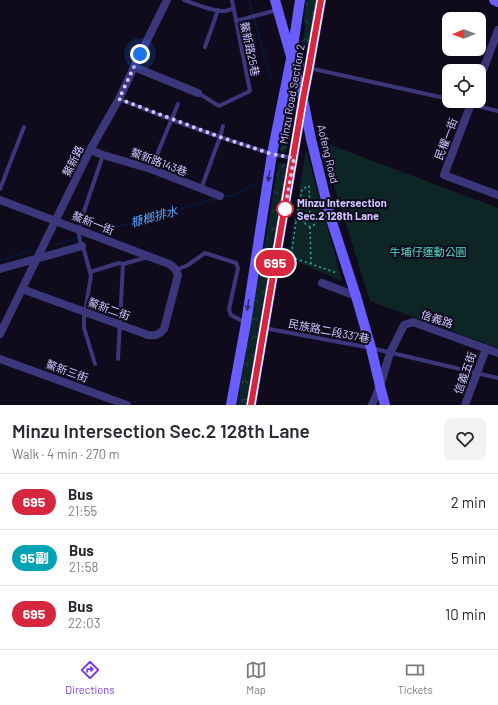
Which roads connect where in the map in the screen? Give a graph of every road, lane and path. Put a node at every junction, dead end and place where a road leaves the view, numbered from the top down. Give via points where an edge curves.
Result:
1 (167, 0) edge
2 (184, 0) edge
3 (232, 0) edge
4 (275, 0) edge
5 (300, 0) edge
6 (321, 0) edge
7 (494, 0) edge
8 (498, 2) edge
9 (233, 9) junction
10 (218, 10) junction
11 (278, 10) junction
12 (236, 21) junction
13 (498, 30) edge
14 (205, 47) dead end
15 (291, 59) junction
16 (485, 64) edge
17 (134, 67) junction
18 (309, 68) junction
19 (198, 93) joint
20 (442, 98) edge
21 (119, 99) junction
22 (303, 99) junction
23 (178, 104) dead end
24 (486, 107) edge
25 (469, 108) edge
26 (498, 111) edge
27 (172, 120) junction
28 (222, 126) dead end
29 (24, 127) dead end
30 (220, 137) junction
31 (90, 150) junction
32 (272, 154) junction
33 (103, 155) junction
34 (294, 158) junction
35 (151, 170) junction
36 (0, 189) edge
37 (201, 189) junction
38 (498, 195) edge
39 (220, 196) dead end
40 (0, 200) edge
41 (310, 216) junction
42 (56, 221) junction
43 (296, 221) junction
44 (305, 221) junction
45 (310, 227) junction
46 (80, 231) junction
47 (81, 243) junction
48 (150, 257) junction
49 (37, 259) junction
50 (123, 264) junction
51 (311, 264) junction
52 (0, 269) edge
53 (176, 270) junction
54 (90, 272) junction
55 (337, 273) dead end
56 (322, 283) dead end
57 (22, 289) junction
58 (356, 296) junction
59 (85, 312) junction
60 (246, 323) junction
61 (120, 325) junction
62 (264, 328) junction
63 (0, 334) edge
64 (371, 348) junction
65 (486, 349) junction
66 (390, 353) junction
67 (498, 353) edge
68 (0, 359) edge
69 (118, 359) dead end
70 (95, 364) dead end
71 (476, 373) junction
72 (498, 378) edge
73 (380, 386) junction
74 (127, 405) edge
75 (231, 405) edge
76 (251, 405) edge
77 (372, 405) edge
78 (385, 405) edge
79 (465, 405) edge

1 - 17 street, 鰲新路
2 - 10 lane
3 - 9 lane, 鰲新路25巷
4 - 11 street, Aofeng Road
5 - 15 street, Minzu Road Section 2
6 - 18 street, Minzu Road Section 2
7 - 8 street
9 - 10 lane
9 - 12 lane, 鰲新路25巷
10 - 14 lane
11 - 12 lane
11 - 15 street, Aofeng Road
12 - 19 lane, 鰲新路25巷 via 250,91 219,106
13 - 16 street
15 - 18 lane
15 - 22 street, Aofeng Road
15 - 32 street, Minzu Road Section 2
17 - 19 street
17 - 21 street, 鰲新路
18 - 20 lane
18 - 22 street, Minzu Road Section 2
21 - 27 lane
21 - 31 street, 鰲新路
22 - 34 street, Minzu Road Section 2
22 - 58 street, Aofeng Road via 330,216
23 - 27 lane
24 - 26 lane
25 - 38 street, 民權一街 via 444,175
27 - 30 lane
27 - 35 lane
28 - 30 lane
29 - 36 lane
30 - 32 lane
30 - 37 lane
31 - 33 street, 鰲新路143巷
31 - 42 street, 鰲新路
32 - 34 lane
32 -> 60 street, Minzu Road Section 2
33 - 35 street, 鰲新路143巷
33 - 46 lane
34 - 62 street, Minzu Road Section 2
35 - 37 street, 鰲新路143巷
37 - 39 street, 鰲新路143巷
40 - 42 street, 鰲新一街
41 - 43 path via 309,186 302,189
41 - 44 path via 306,217
41 - 45 path via 314,216 316,220 315,225
42 - 46 street, 鰲新一街
42 - 49 street, 鰲新路
43 - 44 path
43 - 51 path via 291,256
44 - 45 path
45 - 51 path
46 - 47 lane
46 - 48 street, 鰲新一街
47 - 49 street
47 - 54 lane
48 - 50 lane
48 - 53 street, 鰲新一街 via 174,266
49 - 52 street
49 - 57 street, 鰲新路
50 - 54 lane
50 - 61 lane
51 - 55 path
53 - 60 lane via 205,253 236,263 238,268 228,309 231,315
53 - 61 street, 鰲新二街 via 178,275 161,333 148,335
54 - 59 lane
56 - 58 street
57 - 59 street, 鰲新二街
57 - 63 street, 鰲新路
58 - 64 street, Aofeng Road
59 - 61 street, 鰲新二街
59 - 70 lane via 84,328
60 - 75 street, Minzu Road Section 2
61 - 69 lane
62 - 64 lane, 民族路二段337巷
62 - 76 street, Minzu Road Section 2
64 - 66 lane, 民族路二段337巷
64 - 73 street, Aofeng Road
65 - 66 street, 信義路 via 413,322 404,325
65 - 67 street, 信義路
65 - 71 street, 信義五街
66 - 71 lane, 民族路二段337巷
66 - 73 street, 信義路
68 - 74 street, 鰲新三街
71 - 72 lane, 民族路二段337巷
71 - 79 street, 信義五街
73 - 77 street, 信義路
73 - 78 street, Aofeng Road

